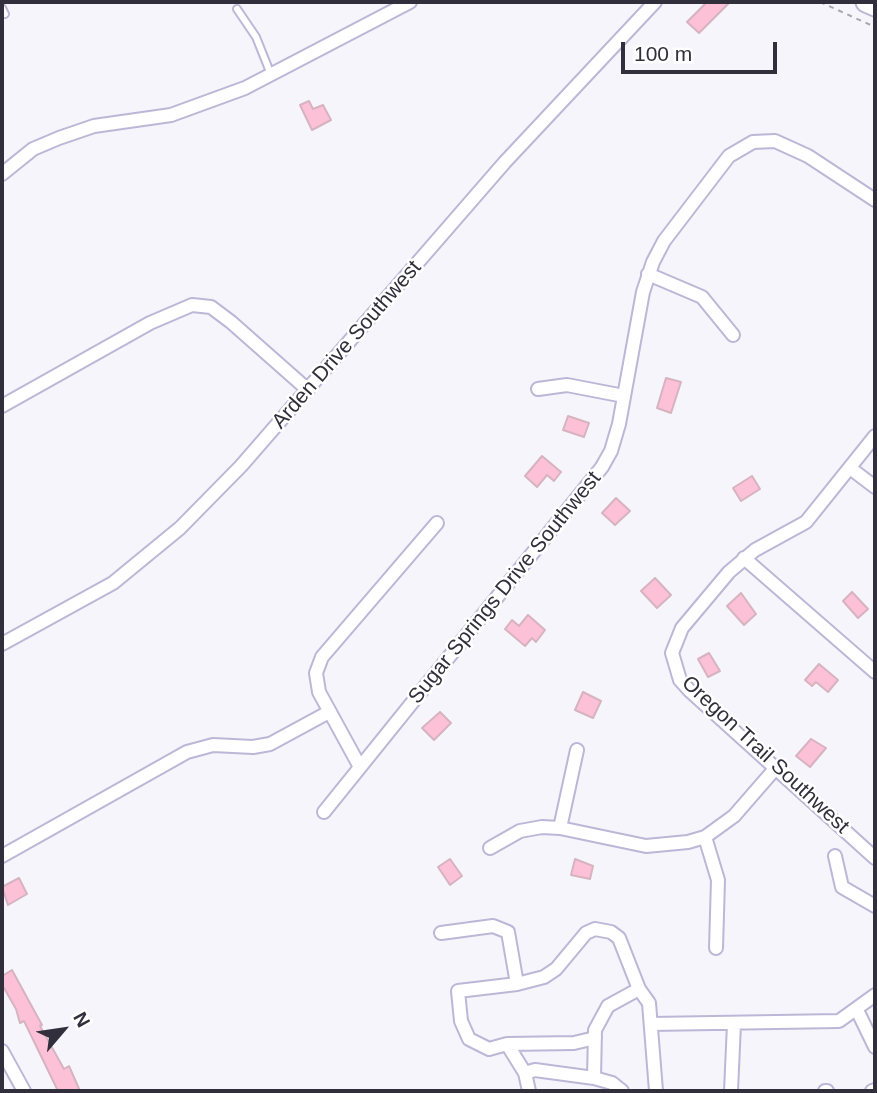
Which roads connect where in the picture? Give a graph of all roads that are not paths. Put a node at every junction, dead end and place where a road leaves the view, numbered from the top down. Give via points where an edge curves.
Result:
1 (410, 2) edge
2 (655, 2) edge
3 (866, 2) edge
4 (875, 6) edge
5 (237, 9) dead end
6 (270, 72) junction
7 (2, 174) edge
8 (875, 200) edge
9 (648, 274) junction
10 (733, 335) dead end
11 (538, 389) dead end
12 (308, 390) junction
13 (624, 396) junction
14 (2, 406) edge
15 (875, 436) edge
16 (850, 468) junction
17 (875, 487) edge
18 (437, 523) dead end
19 (744, 558) junction
20 (2, 644) edge
21 (875, 672) edge
22 (329, 712) junction
23 (577, 750) dead end
24 (360, 767) junction
25 (774, 770) junction
26 (324, 812) dead end
27 (560, 828) junction
28 (705, 837) junction
29 (490, 848) dead end
30 (2, 856) edge
31 (835, 856) dead end
32 (875, 858) edge
33 (875, 906) edge
34 (442, 933) dead end
35 (716, 948) dead end
36 (516, 984) junction
37 (639, 989) junction
38 (875, 995) edge
39 (858, 1010) junction
40 (651, 1024) junction
41 (734, 1024) junction
42 (595, 1038) junction
43 (507, 1044) junction
44 (875, 1047) edge
45 (2, 1051) edge
46 (525, 1073) junction
47 (594, 1078) junction
48 (24, 1091) edge
49 (529, 1091) edge
50 (622, 1091) edge
51 (656, 1091) edge
52 (731, 1091) edge

1 - 6 street
2 - 12 street, Arden Drive Southwest via 505,162
3 - 4 main road
5 - 6 lane via 256,37
6 - 7 street via 204,105 94,126 60,138 33,149
8 - 9 street, Sugar Springs Drive Southwest via 791,147 775,141 753,142 729,156 664,241
9 - 10 street via 702,297
9 - 13 street, Sugar Springs Drive Southwest
11 - 13 street via 567,385
12 - 14 street via 211,307 192,305 150,323
12 - 20 street, Arden Drive Southwest via 242,466 135,567
13 - 24 street, Sugar Springs Drive Southwest via 611,452 590,484
15 - 16 street, Oregon Trail Southwest
16 - 17 street
16 - 19 street, Oregon Trail Southwest via 800,527
18 - 22 street via 322,657 316,673
19 - 21 street
19 - 25 street, Oregon Trail Southwest via 675,638 674,664 689,690
22 - 24 street
22 - 30 street via 270,744 213,745 187,752
23 - 27 street
24 - 26 street, Sugar Springs Drive Southwest
25 - 28 street via 734,816
25 - 32 street, Oregon Trail Southwest
27 - 28 street via 646,846 676,845
27 - 29 street via 520,831
28 - 35 street via 718,880
31 - 33 street via 842,887
34 - 36 street via 501,928 511,939
36 - 37 street via 556,969 586,933 595,929 619,938
36 - 43 street via 458,991 461,1021 469,1039 489,1049
37 - 40 street via 649,1003
37 - 42 street via 608,1006
38 - 39 street
39 - 41 street via 839,1021
39 - 44 street
40 - 41 street
40 - 51 street
41 - 52 street
42 - 43 street via 574,1043
42 - 47 street
43 - 46 street
45 - 48 street
46 - 47 street via 535,1070
46 - 49 street
47 - 50 street

